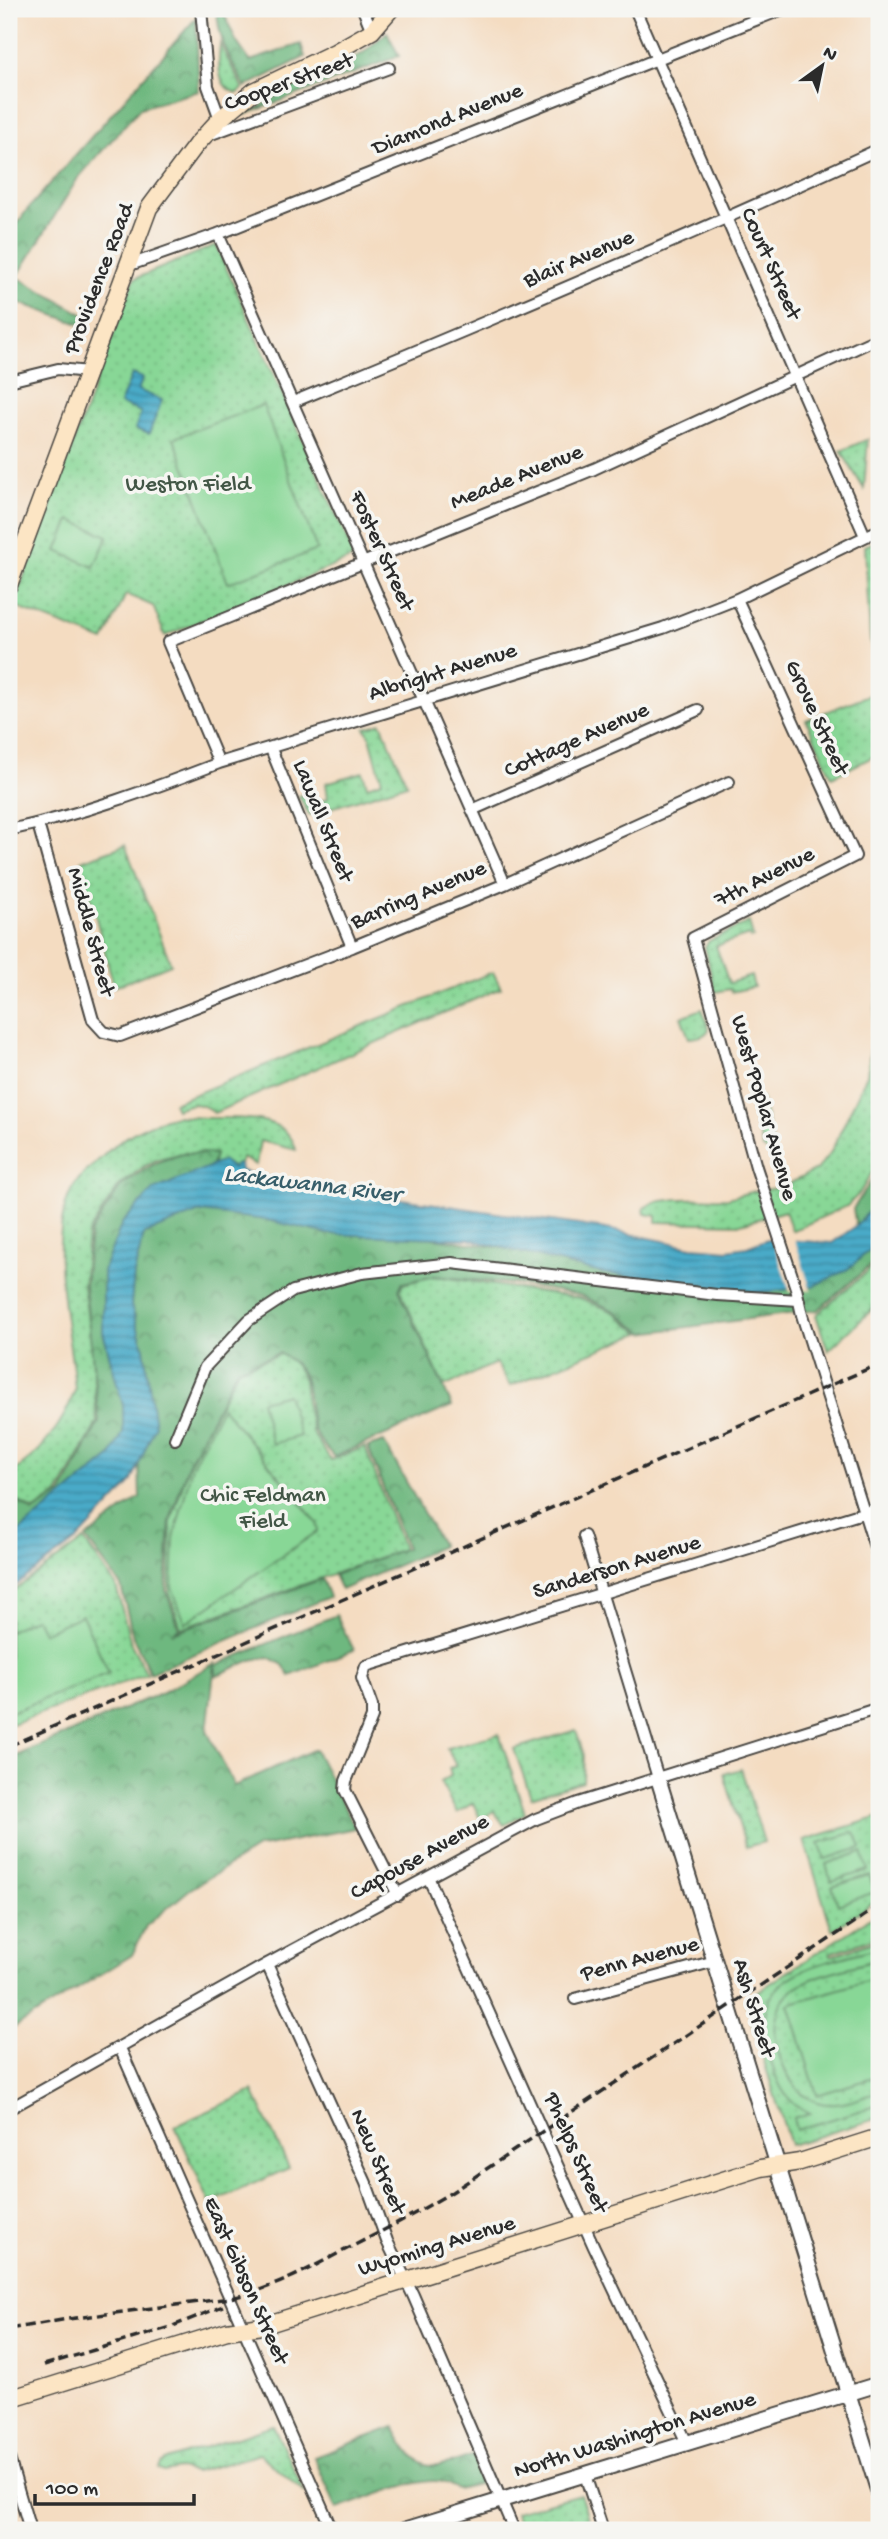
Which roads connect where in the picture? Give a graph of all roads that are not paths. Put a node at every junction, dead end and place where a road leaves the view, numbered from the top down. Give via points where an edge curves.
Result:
1 (201, 9) edge
2 (363, 9) edge
3 (391, 9) edge
4 (635, 9) edge
5 (783, 9) edge
6 (372, 31) junction
7 (656, 58) junction
8 (389, 68) dead end
9 (220, 119) junction
10 (203, 137) junction
11 (879, 149) edge
12 (727, 219) junction
13 (218, 234) junction
14 (127, 266) junction
15 (876, 339) dead end
16 (89, 372) junction
17 (796, 375) junction
18 (9, 381) edge
19 (293, 402) junction
20 (879, 530) edge
21 (865, 536) junction
22 (364, 564) junction
23 (9, 585) edge
24 (737, 599) junction
25 (424, 700) junction
26 (698, 710) dead end
27 (271, 749) junction
28 (219, 763) junction
29 (729, 782) dead end
30 (472, 810) junction
31 (38, 824) junction
32 (9, 830) edge
33 (855, 856) joint
34 (505, 884) junction
35 (693, 938) joint
36 (352, 947) junction
37 (120, 1036) joint
38 (799, 1300) junction
39 (175, 1439) dead end
40 (879, 1508) edge
41 (864, 1513) junction
42 (584, 1536) dead end
43 (879, 1560) edge
44 (602, 1594) junction
45 (879, 1709) edge
46 (658, 1778) junction
47 (429, 1879) junction
48 (398, 1895) junction
49 (715, 1961) junction
50 (267, 1964) junction
51 (575, 1999) dead end
52 (120, 2048) junction
53 (9, 2109) edge
54 (879, 2137) edge
55 (777, 2165) junction
56 (584, 2225) junction
57 (405, 2280) junction
58 (243, 2329) junction
59 (879, 2384) edge
60 (848, 2394) junction
61 (9, 2399) edge
62 (687, 2443) junction
63 (9, 2458) edge
64 (585, 2474) junction
65 (879, 2493) edge
66 (501, 2500) junction
67 (30, 2530) edge
68 (332, 2530) edge
69 (404, 2530) edge
70 (514, 2530) edge
71 (603, 2530) edge

1 - 9 street via 208,86
2 - 6 street
3 - 6 main road, Providence Road
4 - 7 street, Court Street
5 - 7 street, Diamond Avenue
6 - 9 main road, Providence Road via 254,91
7 - 12 street, Court Street
7 - 13 street, Diamond Avenue
8 - 10 street, Cooper Street
9 - 10 main road, Providence Road
10 - 14 main road, Providence Road via 149,208
11 - 12 street, Blair Avenue
12 - 17 street, Court Street
12 - 19 street, Blair Avenue
13 - 14 street, Diamond Avenue
13 - 19 street, Foster Street
14 - 16 main road, Providence Road
15 - 17 street, Meade Avenue
16 - 18 street via 58,369
16 - 23 main road, Providence Road
17 - 21 street, Court Street
17 - 22 street, Meade Avenue via 594,469
19 - 22 street, Foster Street
20 - 21 street, Albright Avenue
21 - 24 street, Albright Avenue
22 - 25 street, Foster Street
22 - 28 street, Meade Avenue via 168,642
24 - 25 street, Albright Avenue via 663,628
24 - 33 street, Grove Street
25 - 27 street, Albright Avenue
25 - 30 street, Foster Street
26 - 30 street, Cottage Avenue
27 - 28 street, Albright Avenue
27 - 36 street, Lawall Street
28 - 31 street, Albright Avenue
29 - 34 street, Barring Avenue
30 - 34 street, Foster Street
31 - 32 street, Albright Avenue
31 - 37 street, Middle Street via 93,1020 104,1032
33 - 35 street, 7th Avenue
34 - 36 street, Barring Avenue
35 - 38 street, West Poplar Avenue via 756,1167
36 - 37 street, Barring Avenue
38 - 39 street via 717,1295 452,1263 362,1273 293,1291 249,1320 205,1367
38 - 41 street, West Poplar Avenue
40 - 41 street, Sanderson Avenue
41 - 43 street, West Poplar Avenue
41 - 44 street, Sanderson Avenue
42 - 44 street, Ash Street
44 - 46 street, Ash Street
44 - 48 street, Sanderson Avenue via 366,1666 361,1676 372,1717 345,1790
45 - 46 street, Capouse Avenue
46 - 47 street, Capouse Avenue via 536,1819
46 - 49 street, Ash Street
47 - 48 street, Capouse Avenue
47 - 56 street, Phelps Street
48 - 50 street, Capouse Avenue
49 - 51 street, Penn Avenue
49 - 55 street, Ash Street
50 - 52 street, Capouse Avenue
50 - 57 street, New Street
52 - 53 street, Capouse Avenue
52 - 58 street, East Gibson Street
54 - 55 main road, Wyoming Avenue
55 - 56 main road, Wyoming Avenue
55 - 60 street, Ash Street
56 - 57 main road, Wyoming Avenue
56 - 62 street, Phelps Street
57 - 58 main road, Wyoming Avenue
57 - 66 street, New Street
58 - 61 main road, Wyoming Avenue
58 - 68 street, East Gibson Street
59 - 60 street, North Washington Avenue
60 - 62 street, North Washington Avenue
60 - 65 street, Ash Street
62 - 64 street, North Washington Avenue
63 - 67 street
64 - 66 street, North Washington Avenue
64 - 71 street
66 - 69 street, North Washington Avenue
66 - 70 street, New Street

